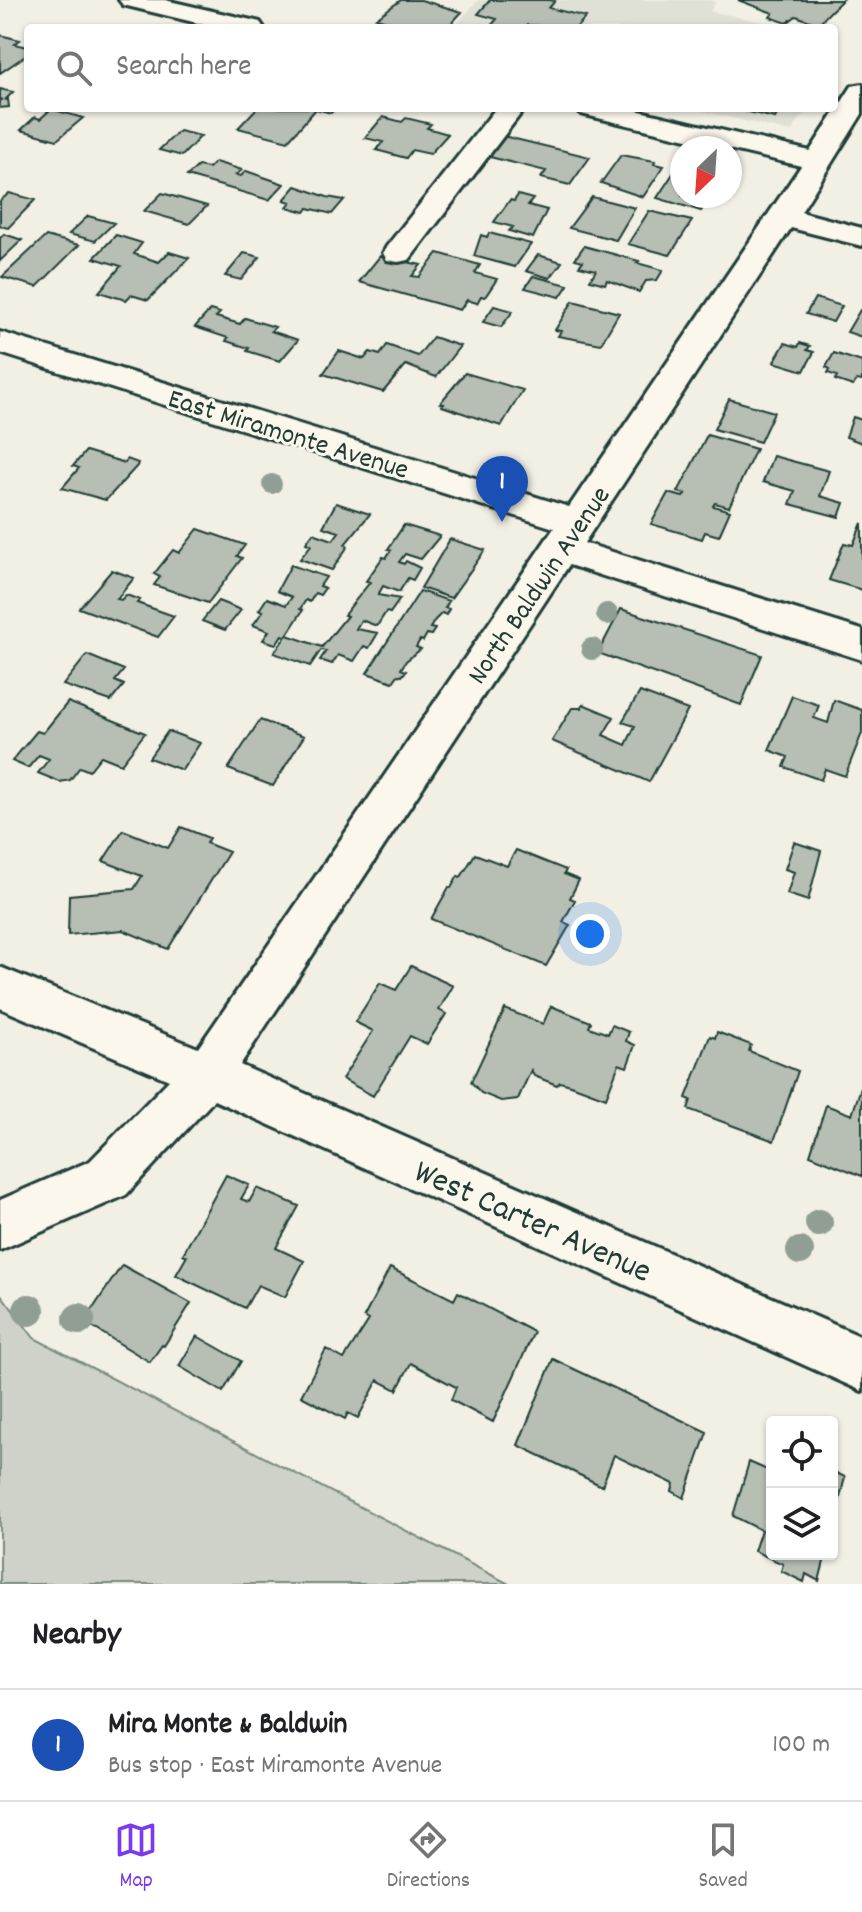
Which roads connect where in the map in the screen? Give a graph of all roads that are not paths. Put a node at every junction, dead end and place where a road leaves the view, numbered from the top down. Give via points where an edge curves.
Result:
1 (132, 0) edge
2 (234, 24) edge
3 (861, 95) edge
4 (508, 112) edge
5 (608, 112) edge
6 (816, 161) junction
7 (783, 217) junction
8 (862, 237) edge
9 (398, 253) dead end
10 (0, 342) edge
11 (570, 536) junction
12 (862, 645) edge
13 (0, 987) edge
14 (207, 1074) junction
15 (0, 1225) edge
16 (862, 1364) edge

1 - 2 street
3 - 6 street, North Baldwin Avenue
4 - 9 street
5 - 6 street
6 - 7 street, North Baldwin Avenue
7 - 8 street
7 - 11 street, North Baldwin Avenue
10 - 11 street, East Miramonte Avenue
11 - 12 street, East Miramonte Avenue
11 - 14 street, North Baldwin Avenue
13 - 14 street, West Carter Avenue
14 - 15 street, North Baldwin Avenue via 108,1178
14 - 16 street, West Carter Avenue

